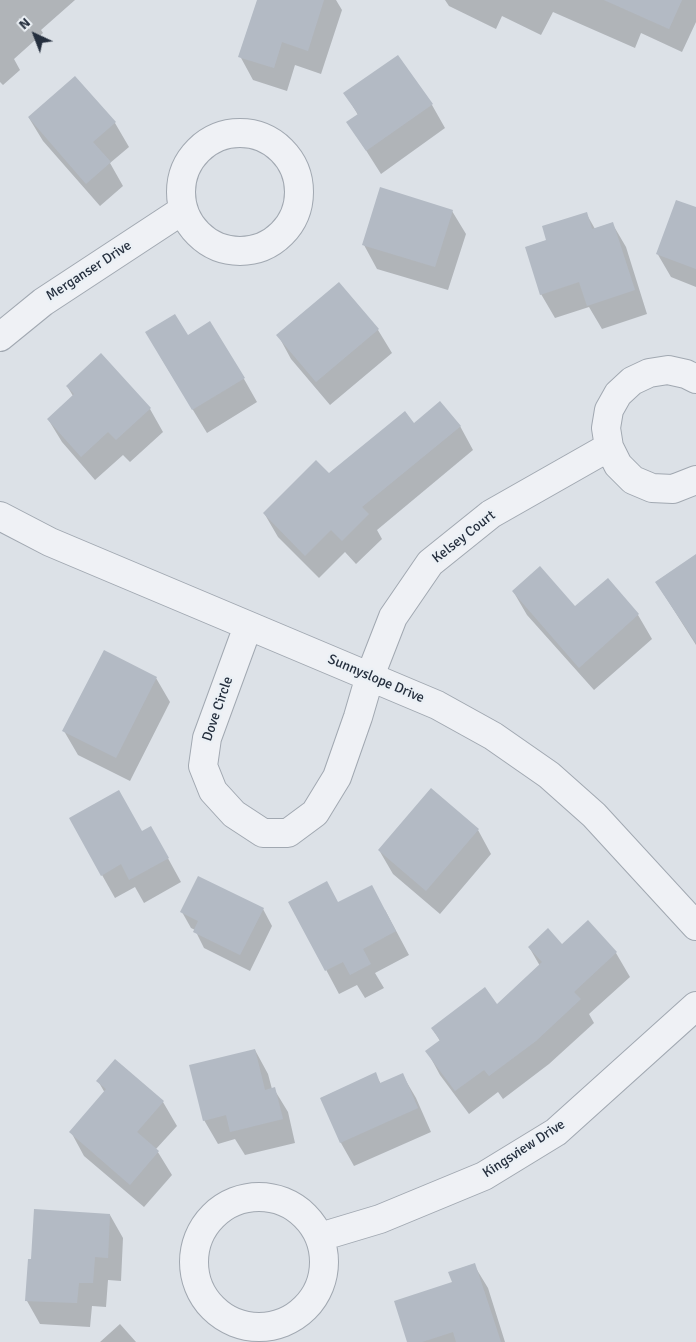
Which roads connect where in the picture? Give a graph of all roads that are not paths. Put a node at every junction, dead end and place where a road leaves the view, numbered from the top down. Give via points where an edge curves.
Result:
1 (183, 210) junction
2 (0, 337) edge
3 (696, 379) edge
4 (609, 447) junction
5 (696, 480) edge
6 (0, 516) edge
7 (248, 626) junction
8 (370, 676) junction
9 (696, 926) edge
10 (696, 1006) edge
11 (320, 1237) junction

1 - 1 street via 192,228 207,242 226,250 247,252 267,246 283,234 295,216 300,196 297,176 290,159 276,145 260,136 242,133 223,135 192,156 180,191
1 - 2 street, Merganser Drive via 43,302
3 - 4 street via 668,370 649,373 632,381 618,394 609,410 606,428
4 - 5 street via 618,465 633,480 652,488 673,489
4 - 8 street, Kelsey Court via 491,514 430,563 393,617
6 - 7 street, Sunnyslope Drive via 50,542
7 - 8 street, Sunnyslope Drive
7 - 8 street, Dove Circle via 207,738 203,766 213,791 234,814 262,834 288,833 315,813 337,778
8 - 9 street, Sunnyslope Drive via 485,731 549,775 594,815
10 - 11 street, Kingsview Drive via 556,1132 484,1176 380,1219
11 - 11 street via 310,1219 294,1206 275,1198 254,1196 234,1201 216,1212 203,1228 195,1248 194,1268 199,1288 211,1307 229,1321 251,1327 274,1326 294,1317 312,1302 322,1282 325,1259

